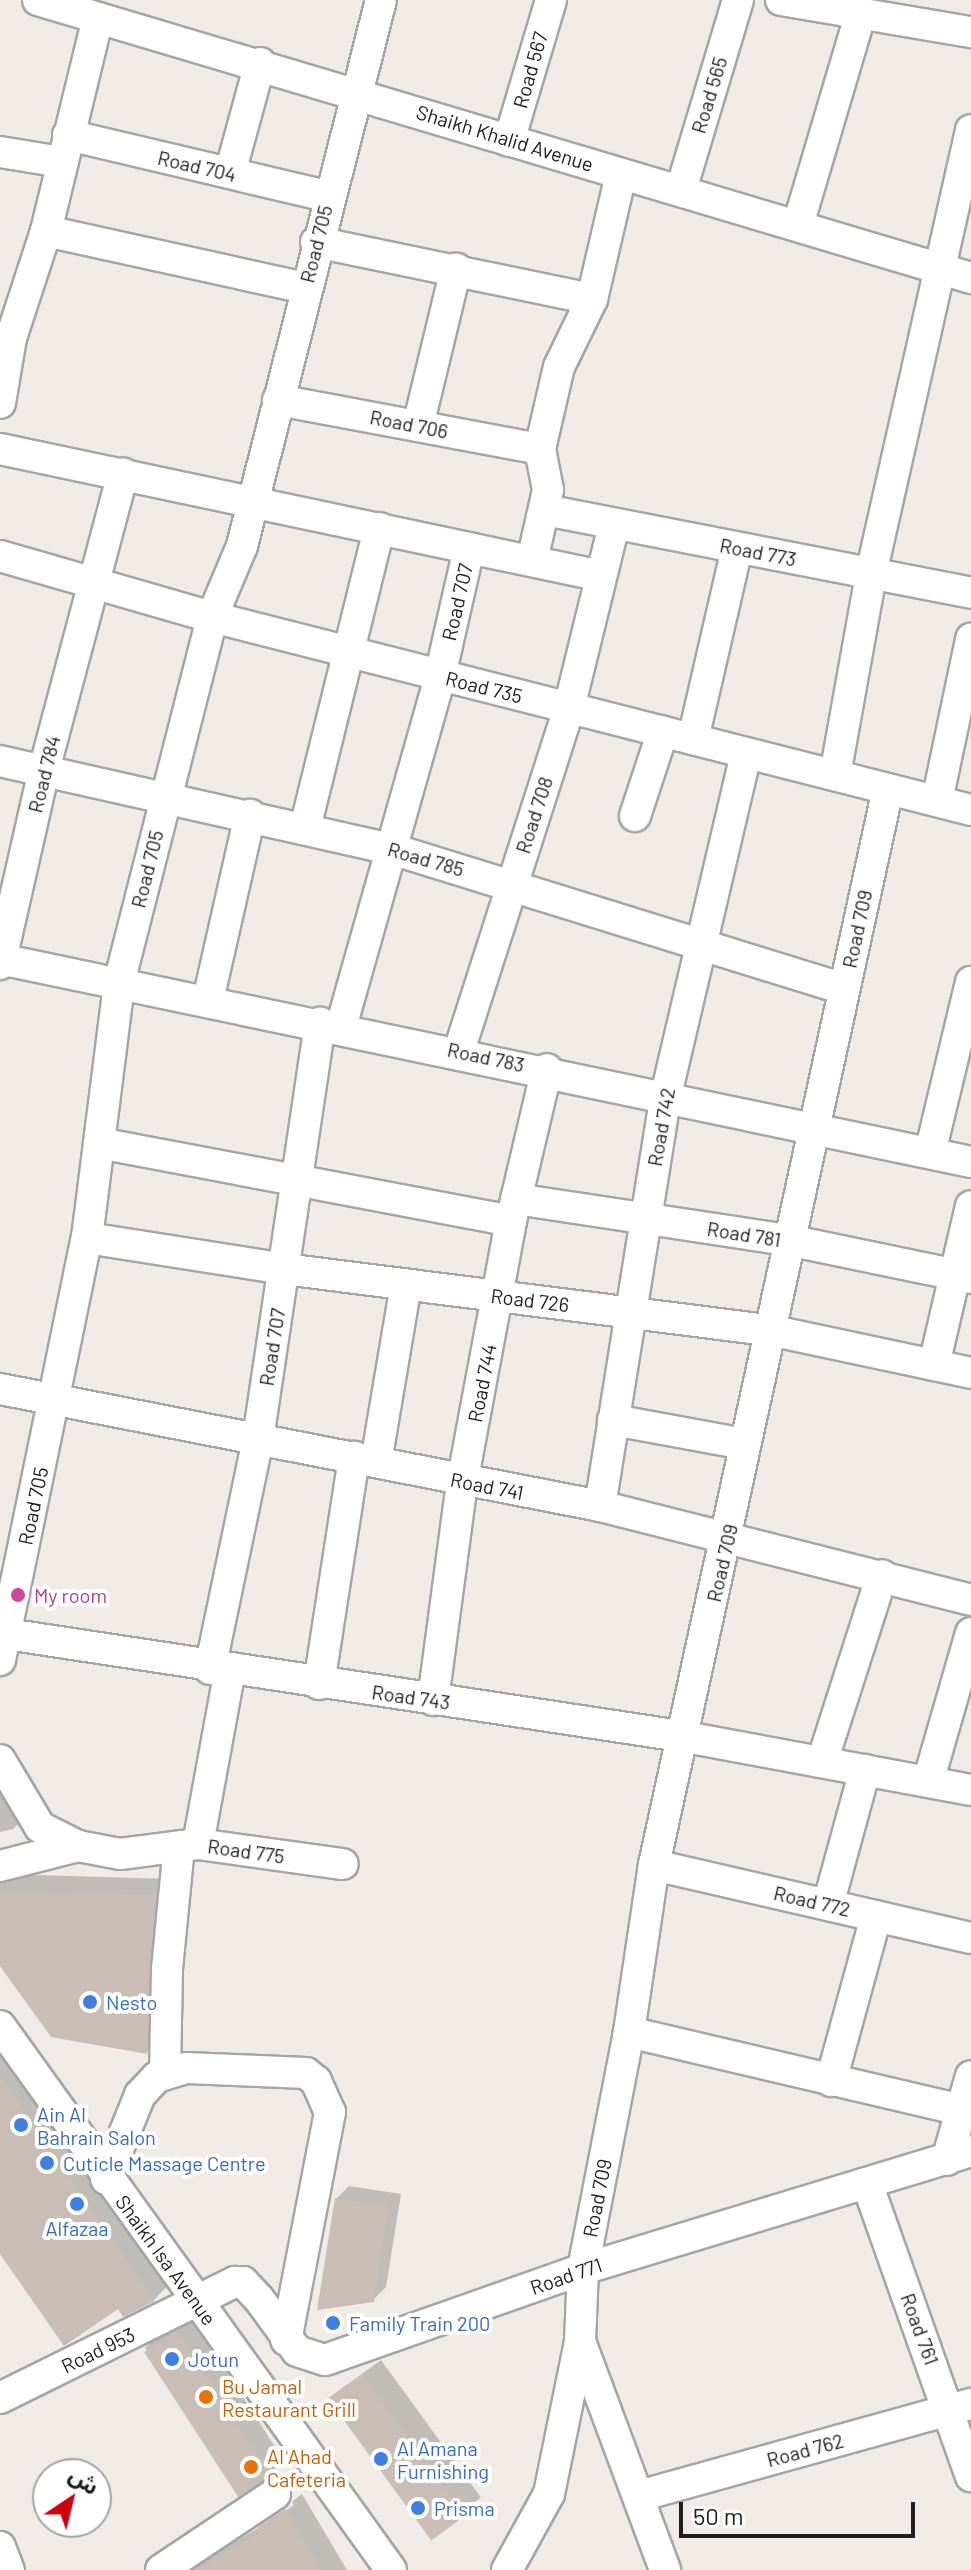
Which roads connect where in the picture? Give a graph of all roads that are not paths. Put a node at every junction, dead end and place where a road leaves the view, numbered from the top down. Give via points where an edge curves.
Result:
1 (38, 0) edge
2 (381, 0) edge
3 (551, 0) edge
4 (738, 0) edge
5 (781, 0) edge
6 (893, 9) edge
7 (861, 12) junction
8 (120, 15) edge
9 (971, 32) edge
10 (260, 63) junction
11 (355, 90) junction
12 (971, 130) edge
13 (509, 141) junction
14 (64, 148) junction
15 (0, 152) edge
16 (230, 173) junction
17 (621, 174) junction
18 (681, 190) junction
19 (327, 196) junction
20 (798, 225) junction
21 (46, 231) junction
22 (316, 242) junction
23 (456, 269) junction
24 (940, 269) junction
25 (971, 278) edge
26 (305, 288) junction
27 (592, 299) junction
28 (5, 338) edge
29 (278, 400) junction
30 (0, 403) edge
31 (418, 426) junction
32 (0, 449) edge
33 (540, 449) junction
34 (123, 473) junction
35 (253, 501) junction
36 (545, 510) junction
37 (614, 525) junction
38 (379, 528) junction
39 (469, 548) junction
40 (737, 548) junction
41 (1, 560) edge
42 (532, 561) junction
43 (871, 574) junction
44 (601, 576) junction
45 (93, 584) junction
46 (971, 593) edge
47 (212, 617) junction
48 (971, 639) edge
49 (349, 652) junction
50 (440, 676) junction
51 (569, 708) junction
52 (663, 731) junction
53 (693, 739) junction
54 (746, 753) junction
55 (0, 761) edge
56 (44, 770) junction
57 (835, 775) junction
58 (888, 789) junction
59 (166, 796) junction
60 (937, 801) junction
61 (971, 810) edge
62 (250, 815) junction
63 (635, 816) dead end
64 (305, 828) junction
65 (392, 849) junction
66 (512, 885) junction
67 (701, 944) junction
68 (0, 961) edge
69 (971, 982) edge
70 (119, 983) junction
71 (844, 989) junction
72 (208, 1000) junction
73 (331, 1025) junction
74 (459, 1051) junction
75 (547, 1069) junction
76 (666, 1095) junction
77 (814, 1126) junction
78 (99, 1143) junction
79 (930, 1153) junction
80 (971, 1162) edge
81 (295, 1177) junction
82 (971, 1206) edge
83 (514, 1210) junction
84 (646, 1219) junction
85 (87, 1238) junction
86 (788, 1240) junction
87 (284, 1269) junction
88 (963, 1276) edge
89 (406, 1285) junction
90 (498, 1296) junction
91 (629, 1312) junction
92 (769, 1330) junction
93 (934, 1365) junction
94 (971, 1373) edge
95 (0, 1389) edge
96 (57, 1396) junction
97 (613, 1420) junction
98 (258, 1439) junction
99 (745, 1444) junction
100 (365, 1459) junction
101 (462, 1483) junction
102 (600, 1506) junction
103 (729, 1536) junction
104 (882, 1575) junction
105 (971, 1600) edge
106 (971, 1633) edge
107 (2, 1642) edge
108 (220, 1669) junction
109 (319, 1684) junction
110 (433, 1700) junction
111 (680, 1736) junction
112 (0, 1760) edge
113 (822, 1762) junction
114 (865, 1770) junction
115 (928, 1782) junction
116 (971, 1790) edge
117 (78, 1846) junction
118 (188, 1846) junction
119 (343, 1864) dead end
120 (654, 1865) junction
121 (0, 1866) edge
122 (828, 1905) junction
123 (876, 1916) junction
124 (971, 1938) edge
125 (0, 2026) edge
126 (629, 2032) junction
127 (165, 2074) junction
128 (971, 2076) edge
129 (831, 2081) junction
130 (961, 2110) junction
131 (959, 2156) edge
132 (106, 2179) junction
133 (867, 2183) junction
134 (583, 2269) junction
135 (259, 2299) junction
136 (197, 2301) junction
137 (218, 2331) junction
138 (286, 2340) junction
139 (580, 2341) junction
140 (0, 2398) edge
141 (960, 2407) edge
142 (971, 2476) edge
143 (275, 2494) dead end
144 (639, 2496) junction
145 (0, 2547) edge
146 (9, 2570) edge
147 (161, 2570) edge
148 (391, 2570) edge
149 (507, 2570) edge
150 (665, 2570) edge

1 - 8 street, Shaikh Khalid Avenue
2 - 11 street, Road 705
3 - 13 street, Road 567
4 - 18 street, Road 565
5 - 7 street
6 - 7 street
6 - 9 street
7 - 20 street
8 - 10 street, Shaikh Khalid Avenue
8 - 14 street
10 - 11 street, Shaikh Khalid Avenue
10 - 16 street
11 - 13 street, Shaikh Khalid Avenue
11 - 19 street, Road 705
12 - 24 street
13 - 17 street, Shaikh Khalid Avenue
14 - 15 street, Road 704
14 - 16 street, Road 704
14 - 21 street
16 - 19 street, Road 704
17 - 18 street, Shaikh Khalid Avenue
17 - 27 street
18 - 20 street, Shaikh Khalid Avenue
19 - 22 street, Road 705
20 - 24 street, Shaikh Khalid Avenue
21 - 26 street
21 - 28 street
22 - 23 street
22 - 26 street, Road 705
23 - 27 street
23 - 31 street
24 - 25 street, Shaikh Khalid Avenue
24 - 43 street
26 - 29 street, Road 705
27 - 33 street via 559,367
28 - 30 street
29 - 31 street, Road 706
29 - 35 street, Road 705
31 - 33 street, Road 706
32 - 34 street
33 - 36 street via 548,490
34 - 35 street
34 - 45 street
35 - 38 street
35 - 47 street, Road 705 via 242,546
36 - 37 street, Road 773
36 - 42 street
37 - 40 street, Road 773
37 - 44 street, Road 708
38 - 39 street
38 - 49 street
39 - 42 street
39 - 50 street, Road 707
40 - 43 street, Road 773
40 - 53 street
41 - 45 street, Road 735
42 - 44 street
43 - 46 street, Road 773
43 - 57 street
44 - 51 street, Road 708
45 - 47 street, Road 735
45 - 56 street, Road 784
47 - 49 street, Road 735
47 - 59 street, Road 705
48 - 60 street
49 - 50 street, Road 735
49 - 64 street
50 - 51 street, Road 735
50 - 65 street, Road 707
51 - 52 street, Road 735
51 - 66 street, Road 708
52 - 53 street, Road 735
52 - 63 street
53 - 54 street, Road 735
54 - 57 street, Road 735
54 - 67 street, Road 742
55 - 56 street, Road 785
56 - 59 street, Road 785
56 - 68 street, Road 784
57 - 58 street, Road 735
58 - 60 street, Road 735
58 - 71 street, Road 709
59 - 62 street, Road 785
59 - 70 street, Road 705
60 - 61 street, Road 735
62 - 64 street, Road 785
62 - 72 street
64 - 65 street, Road 785
65 - 66 street, Road 785
65 - 73 street, Road 707
66 - 67 street, Road 785
66 - 74 street, Road 708
67 - 71 street, Road 785
67 - 76 street, Road 742
68 - 70 street, Road 783
69 - 79 street
70 - 72 street, Road 783
70 - 78 street, Road 705
71 - 77 street, Road 709
72 - 73 street, Road 783
73 - 74 street, Road 783
73 - 81 street, Road 707
74 - 75 street, Road 783
75 - 76 street, Road 783
75 - 83 street, Road 744
76 - 77 street, Road 783
76 - 84 street, Road 742
77 - 79 street, Road 783
77 - 86 street, Road 709
78 - 81 street, Road 781
78 - 85 street, Road 705
79 - 80 street, Road 783
81 - 83 street, Road 781
81 - 87 street, Road 707
82 - 88 street
83 - 84 street, Road 781
83 - 90 street, Road 744
84 - 86 street, Road 781
84 - 91 street, Road 742
85 - 87 street, Road 726
85 - 96 street, Road 705
86 - 88 street, Road 781
86 - 92 street, Road 709
87 - 89 street, Road 726
87 - 98 street, Road 707
88 - 93 street
89 - 90 street, Road 726
89 - 100 street
90 - 91 street, Road 726
90 - 101 street, Road 744
91 - 92 street, Road 726
91 - 97 street, Road 742
92 - 93 street, Road 726
92 - 99 street, Road 709
93 - 94 street, Road 726
95 - 96 street, Road 741
96 - 98 street, Road 741
96 - 107 street, Road 705
97 - 99 street
97 - 102 street, Road 742
98 - 100 street, Road 741
98 - 108 street, Road 707
99 - 103 street, Road 709
100 - 101 street, Road 741
100 - 109 street
101 - 102 street, Road 741
101 - 110 street, Road 744
102 - 103 street, Road 741
103 - 104 street, Road 741
103 - 111 street, Road 709
104 - 105 street, Road 741
104 - 113 street
106 - 115 street
107 - 108 street, Road 743
108 - 109 street, Road 743
108 - 118 street, Road 707
109 - 110 street, Road 743
110 - 111 street, Road 743
111 - 113 street, Road 743
111 - 120 street, Road 709
112 - 117 street, Road 775 via 40,1827
113 - 114 street, Road 743
114 - 115 street, Road 743
114 - 122 street
115 - 116 street, Road 743
117 - 118 street, Road 775 via 120,1854
117 - 121 street
118 - 119 street, Road 775
118 - 127 street, Road 707 via 167,1969
120 - 122 street, Road 772
120 - 126 street, Road 709
122 - 123 street, Road 772
123 - 124 street, Road 772
123 - 129 street
125 - 132 street, Shaikh Isa Avenue
126 - 129 street
126 - 134 street, Road 709
127 - 132 street via 140,2095
127 - 138 street via 187,2068 306,2073 322,2092 330,2112
128 - 130 street
129 - 130 street
130 - 131 street
131 - 133 street, Road 771
132 - 136 street, Shaikh Isa Avenue
133 - 134 street, Road 771
133 - 141 street, Road 761
134 - 138 street, Road 771 via 325,2360 297,2351
134 - 139 street, Road 709
135 - 136 street via 243,2282 235,2282
135 - 137 street
135 - 138 street, Road 771
136 - 137 street, Shaikh Isa Avenue
136 - 140 street, Road 953
137 - 148 street, Shaikh Isa Avenue
139 - 144 street, Road 709
139 - 149 street, Road 709 via 549,2494
141 - 142 street, Road 761
141 - 144 street, Road 762
143 - 147 street
144 - 150 street, Road 709
145 - 146 street

